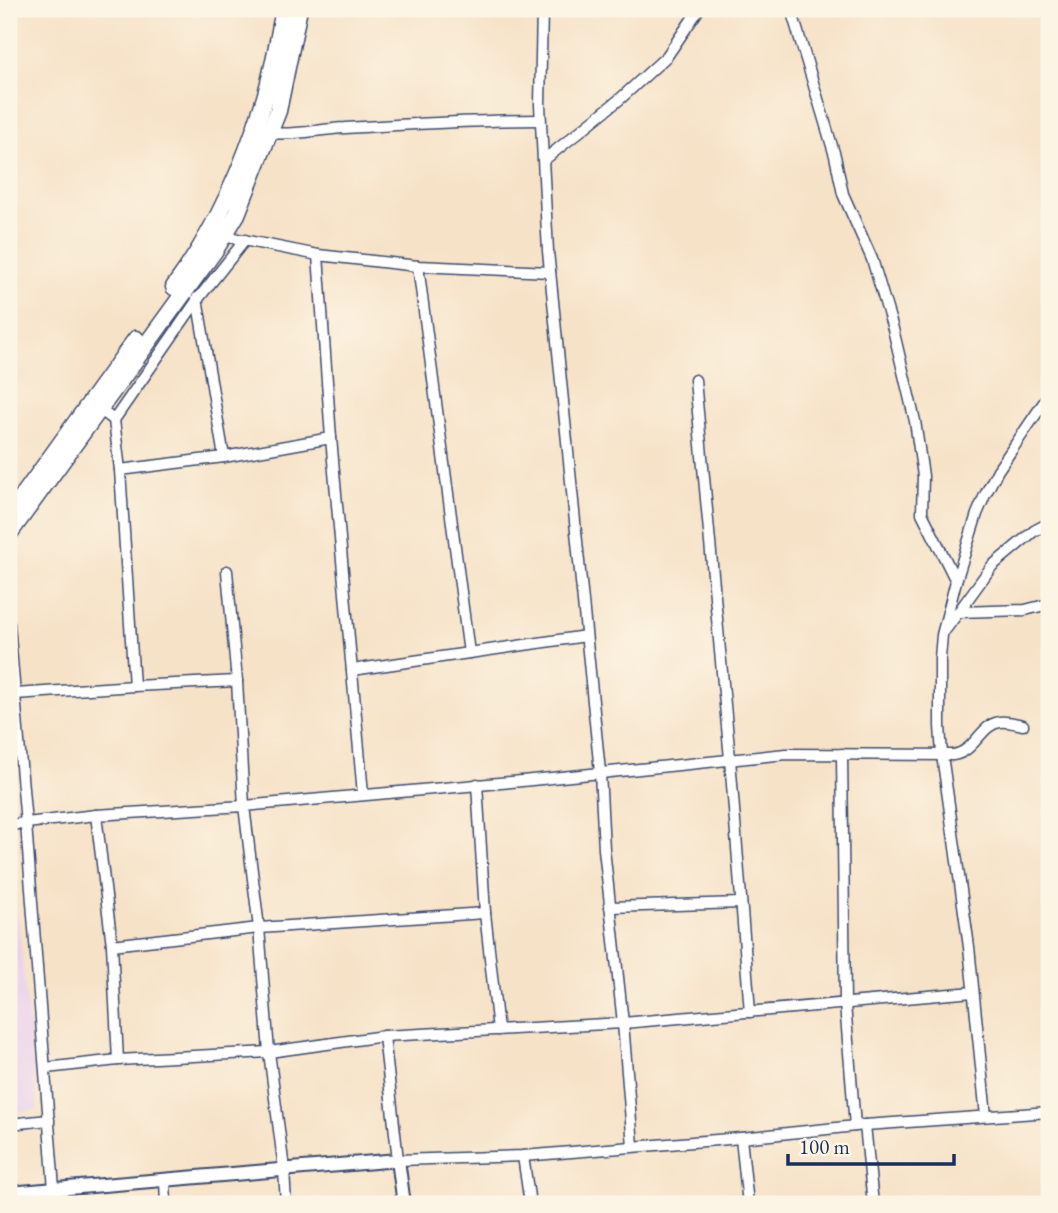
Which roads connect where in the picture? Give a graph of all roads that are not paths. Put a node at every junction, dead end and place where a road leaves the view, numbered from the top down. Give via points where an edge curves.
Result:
1 (284, 9) edge
2 (299, 9) edge
3 (542, 9) edge
4 (699, 9) edge
5 (791, 9) edge
6 (540, 120) junction
7 (269, 133) junction
8 (544, 160) junction
9 (223, 236) junction
10 (244, 240) junction
11 (318, 255) junction
12 (418, 266) junction
13 (550, 272) junction
14 (194, 278) junction
15 (198, 299) junction
16 (695, 380) dead end
17 (1049, 395) edge
18 (99, 409) junction
19 (114, 420) junction
20 (331, 438) junction
21 (224, 457) junction
22 (120, 470) junction
23 (9, 515) edge
24 (1049, 523) edge
25 (9, 534) edge
26 (228, 571) dead end
27 (957, 581) junction
28 (1049, 604) edge
29 (958, 612) junction
30 (9, 624) edge
31 (942, 635) junction
32 (586, 636) junction
33 (10, 649) edge
34 (469, 653) junction
35 (352, 670) junction
36 (237, 681) junction
37 (134, 686) junction
38 (15, 694) junction
39 (1023, 725) dead end
40 (842, 754) junction
41 (942, 755) junction
42 (730, 759) junction
43 (600, 772) junction
44 (477, 784) junction
45 (363, 794) junction
46 (244, 806) junction
47 (96, 815) junction
48 (26, 824) junction
49 (9, 825) edge
50 (741, 903) junction
51 (610, 907) junction
52 (485, 913) junction
53 (259, 928) junction
54 (112, 945) junction
55 (973, 992) junction
56 (845, 1004) junction
57 (750, 1012) junction
58 (623, 1023) junction
59 (498, 1030) junction
60 (384, 1036) junction
61 (269, 1052) junction
62 (118, 1060) junction
63 (46, 1068) junction
64 (1049, 1112) edge
65 (986, 1116) junction
66 (50, 1120) junction
67 (9, 1124) edge
68 (860, 1126) junction
69 (741, 1138) junction
70 (633, 1146) junction
71 (523, 1156) junction
72 (398, 1160) junction
73 (284, 1170) junction
74 (165, 1180) junction
75 (54, 1189) junction
76 (9, 1193) edge
77 (166, 1204) edge
78 (286, 1204) edge
79 (404, 1204) edge
80 (530, 1204) edge
81 (748, 1204) edge
82 (873, 1204) edge

1 - 23 main road via 249,146 204,242
2 - 7 main road via 278,111
3 - 6 street
4 - 8 street via 667,56
5 - 27 street via 843,194 872,259 893,329 915,421 923,476 922,513
6 - 7 street
6 - 8 street
7 - 9 main road via 237,214
8 - 13 street
9 - 10 street
9 - 14 main road
10 - 11 street
10 - 15 street
11 - 12 street
11 - 20 street
12 - 13 street
12 - 34 street
13 - 32 street
14 - 15 street
14 - 18 main road
15 - 19 street
15 - 21 street
16 - 42 street
17 - 27 street via 985,495
18 - 19 street
18 - 25 main road
19 - 22 street
20 - 21 street
20 - 35 street
21 - 22 street
22 - 37 street
24 - 29 street via 992,566
26 - 36 street
27 - 31 street
28 - 29 street via 1025,610
29 - 31 street
30 - 33 street
31 - 41 street
32 - 34 street
32 - 43 street
33 - 38 street
34 - 35 street
35 - 45 street
36 - 37 street
36 - 46 street
37 - 38 street
38 - 48 street
39 - 41 street via 1000,722 964,752
40 - 41 street
40 - 42 street
40 - 56 street
41 - 55 street
42 - 43 street
42 - 50 street
43 - 44 street
43 - 51 street
44 - 45 street
44 - 52 street
45 - 46 street
46 - 47 street
46 - 53 street
47 - 48 street
47 - 54 street
48 - 49 street
48 - 63 street
50 - 51 street
50 - 57 street
51 - 58 street
52 - 53 street
52 - 59 street
53 - 54 street
53 - 61 street
54 - 62 street
55 - 56 street
55 - 65 street
56 - 57 street
56 - 68 street
57 - 58 street
58 - 59 street
58 - 70 street
59 - 60 street
60 - 61 street
60 - 72 street
61 - 62 street
61 - 73 street
62 - 63 street
63 - 66 street
64 - 65 street
65 - 68 street
66 - 67 street
66 - 75 street
68 - 69 street
68 - 82 street
69 - 70 street
69 - 81 street
70 - 71 street
71 - 72 street
71 - 80 street
72 - 73 street
72 - 79 street
73 - 74 street
73 - 78 street
74 - 75 street
74 - 77 street
75 - 76 street

